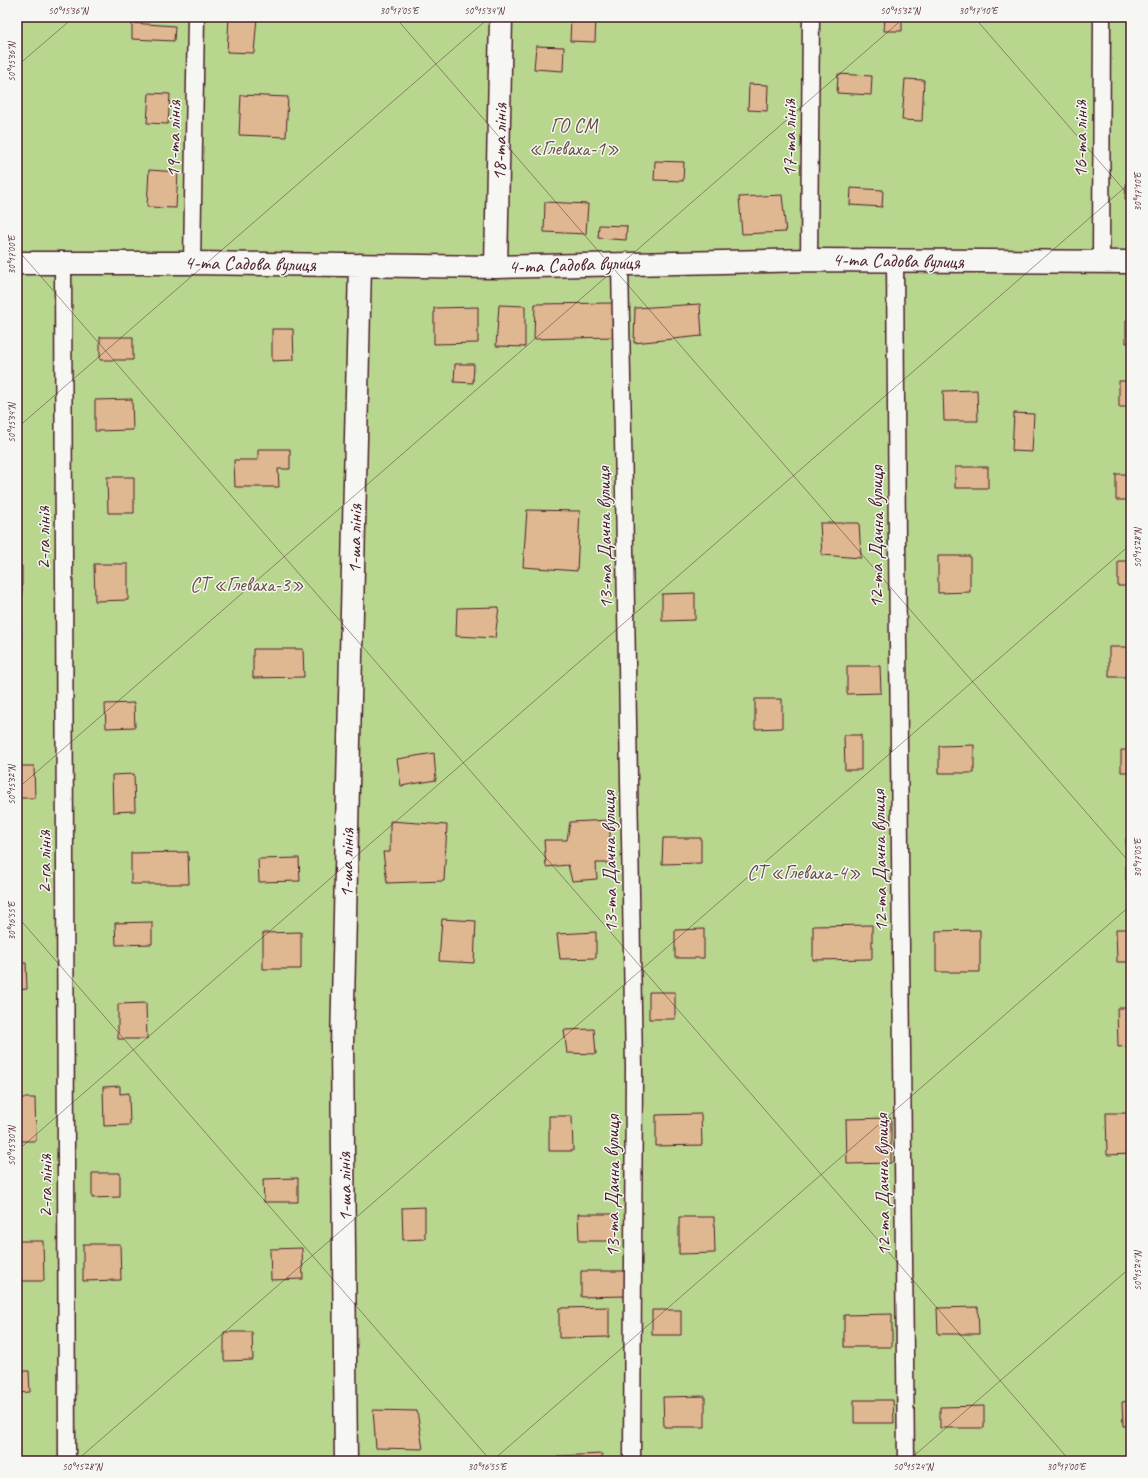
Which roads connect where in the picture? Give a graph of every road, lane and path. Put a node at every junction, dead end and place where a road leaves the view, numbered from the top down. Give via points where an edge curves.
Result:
1 (196, 17) edge
2 (501, 17) edge
3 (811, 17) edge
4 (1102, 17) edge
5 (809, 260) junction
6 (895, 261) junction
7 (192, 262) junction
8 (1101, 262) junction
9 (1131, 262) edge
10 (17, 263) edge
11 (63, 263) junction
12 (620, 263) junction
13 (360, 265) junction
14 (496, 266) junction
15 (67, 1461) edge
16 (346, 1461) edge
17 (632, 1461) edge
18 (906, 1461) edge

1 - 7 lane, 19-та лінія
2 - 14 street, 18-та лінія
3 - 5 lane, 17-та лінія
4 - 8 lane, 16-та лінія
5 - 6 street, 4-та Садова вулиця
5 - 12 street, 4-та Садова вулиця
6 - 8 street, 4-та Садова вулиця
6 - 18 lane, 12-та Дачна вулиця
7 - 11 street, 4-та Садова вулиця
7 - 13 street, 4-та Садова вулиця
8 - 9 street, 4-та Садова вулиця
10 - 11 street, 4-та Садова вулиця
11 - 15 lane, 2-га лінія
12 - 14 street, 4-та Садова вулиця
12 - 17 lane, 13-та Дачна вулиця via 634,1067
13 - 14 street, 4-та Садова вулиця
13 - 16 street, 1-ша лінія via 342,1045

